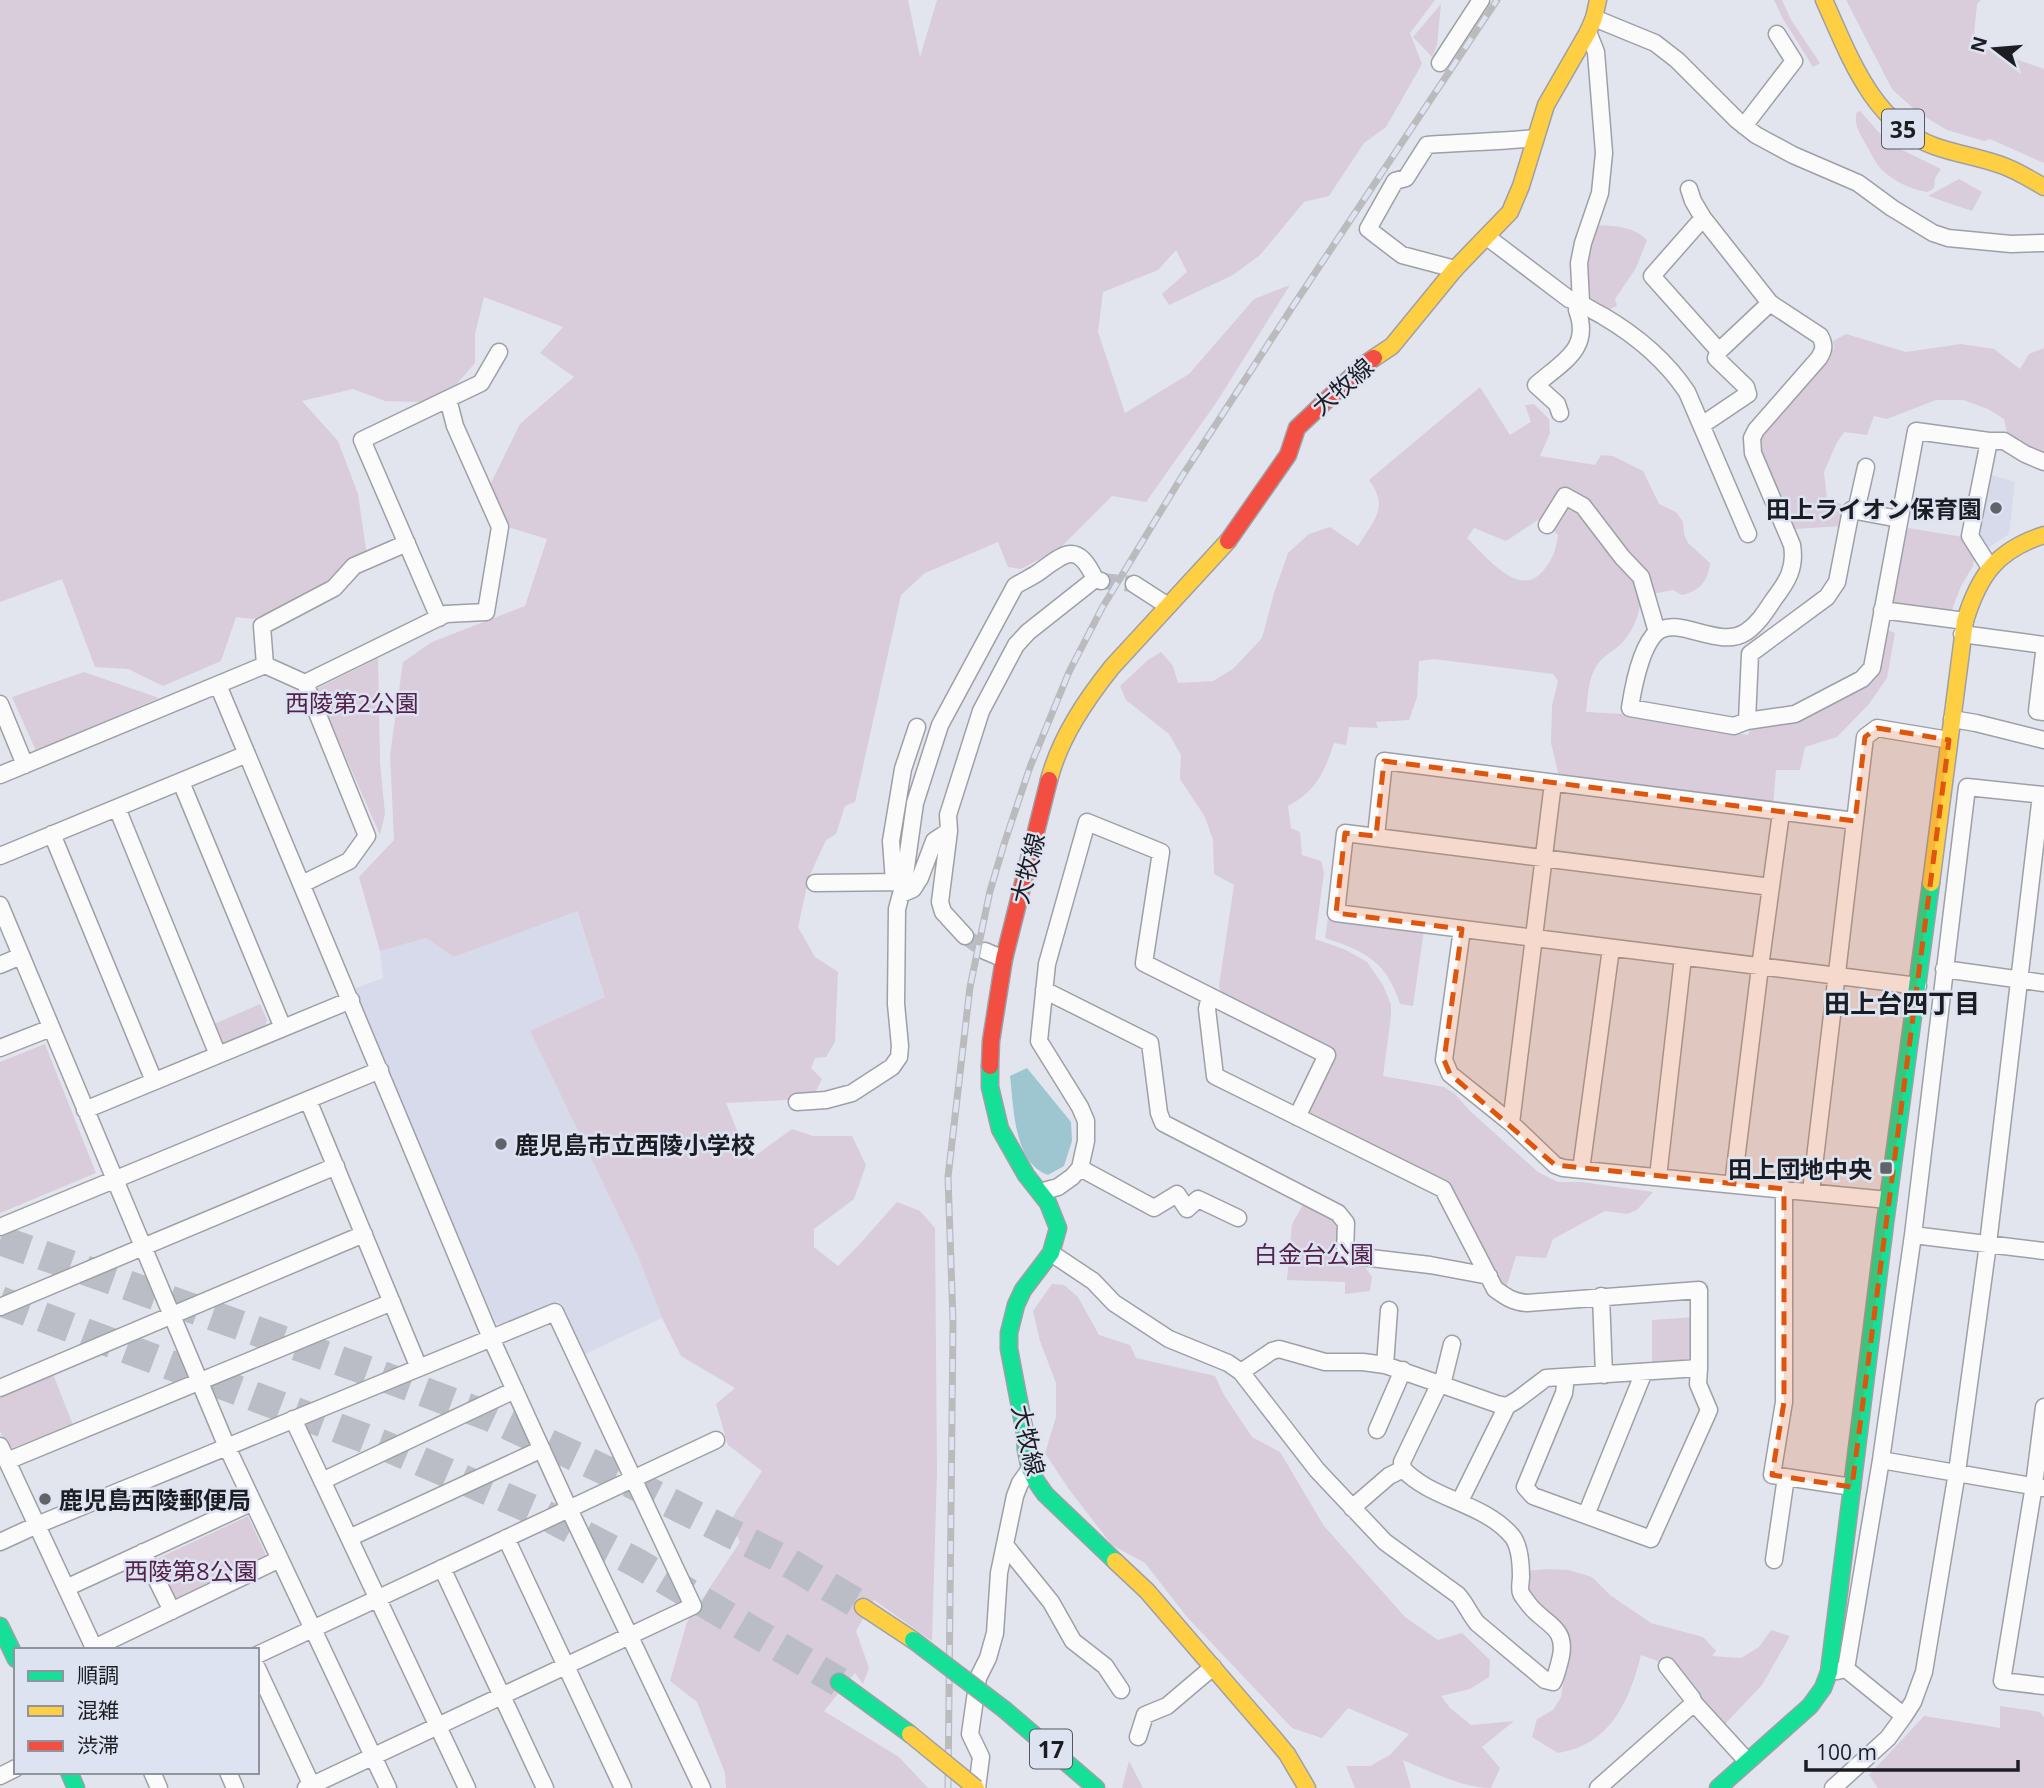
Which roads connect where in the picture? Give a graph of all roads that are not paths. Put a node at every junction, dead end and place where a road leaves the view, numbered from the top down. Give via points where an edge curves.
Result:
1 (1481, 0) edge
2 (1598, 0) edge
3 (1824, 0) edge
4 (1591, 25) junction
5 (1777, 34) dead end
6 (1440, 63) dead end
7 (1744, 126) junction
8 (1535, 138) junction
9 (2044, 187) edge
10 (1689, 189) dead end
11 (1703, 218) junction
12 (1487, 237) junction
13 (2044, 243) edge
14 (1455, 269) junction
15 (1581, 302) junction
16 (1770, 303) junction
17 (1719, 351) junction
18 (499, 352) dead end
19 (448, 399) junction
20 (1560, 413) dead end
21 (1702, 425) junction
22 (1989, 441) junction
23 (2044, 462) edge
24 (1866, 467) dead end
25 (1856, 511) junction
26 (1899, 519) junction
27 (1548, 525) dead end
28 (1748, 534) dead end
29 (2044, 535) edge
30 (407, 544) junction
31 (1989, 566) junction
32 (1134, 584) tunnel mouth
33 (1168, 606) junction
34 (1882, 610) junction
35 (439, 618) junction
36 (1963, 628) junction
37 (1657, 632) junction
38 (2044, 645) edge
39 (2044, 653) edge
40 (265, 666) junction
41 (305, 683) junction
42 (218, 685) junction
43 (0, 704) edge
44 (2044, 712) edge
45 (1952, 719) junction
46 (1747, 722) junction
47 (917, 727) dead end
48 (1949, 740) junction
49 (2044, 740) edge
50 (247, 754) junction
51 (26, 765) junction
52 (0, 775) edge
53 (181, 782) junction
54 (1553, 783) junction
55 (2043, 795) edge
56 (117, 808) junction
57 (1781, 813) junction
58 (1855, 821) junction
59 (949, 831) junction
60 (52, 834) junction
61 (1376, 836) junction
62 (0, 856) edge
63 (1544, 858) junction
64 (815, 883) dead end
65 (302, 884) junction
66 (900, 886) junction
67 (1771, 887) junction
68 (0, 905) edge
69 (1462, 929) junction
70 (965, 936) tunnel mouth
71 (1534, 938) junction
72 (1611, 948) junction
73 (985, 951) tunnel mouth
74 (21, 956) junction
75 (1684, 957) junction
76 (1004, 959) junction
77 (0, 965) edge
78 (1760, 967) junction
79 (1944, 969) junction
80 (1836, 976) junction
81 (2020, 980) junction
82 (2044, 983) edge
83 (1918, 986) junction
84 (1044, 990) junction
85 (1210, 996) junction
86 (351, 1000) junction
87 (51, 1028) junction
88 (283, 1028) junction
89 (0, 1048) edge
90 (218, 1055) junction
91 (380, 1070) junction
92 (154, 1081) junction
93 (308, 1100) junction
94 (797, 1102) dead end
95 (85, 1110) junction
96 (1297, 1117) junction
97 (1511, 1123) junction
98 (336, 1166) junction
99 (1080, 1167) junction
100 (1581, 1170) junction
101 (1658, 1177) junction
102 (114, 1180) junction
103 (1733, 1185) junction
104 (1784, 1189) junction
105 (1040, 1192) junction
106 (1811, 1192) junction
107 (1888, 1199) junction
108 (1238, 1218) dead end
109 (0, 1227) edge
110 (364, 1234) junction
111 (1913, 1235) junction
112 (1988, 1244) junction
113 (143, 1247) junction
114 (2044, 1251) edge
115 (1051, 1253) junction
116 (1489, 1276) junction
117 (1601, 1296) junction
118 (392, 1301) junction
119 (0, 1307) edge
120 (1390, 1310) dead end
121 (172, 1315) junction
122 (491, 1338) junction
123 (1452, 1344) dead end
124 (1385, 1365) junction
125 (419, 1368) junction
126 (1699, 1368) junction
127 (1403, 1370) junction
128 (1241, 1372) junction
129 (1644, 1372) junction
130 (1604, 1375) junction
131 (1566, 1377) junction
132 (200, 1381) junction
133 (1440, 1385) junction
134 (0, 1388) edge
135 (515, 1390) junction
136 (1507, 1406) junction
137 (2044, 1407) edge
138 (293, 1419) junction
139 (1377, 1430) dead end
140 (716, 1440) dead end
141 (227, 1447) junction
142 (542, 1449) junction
143 (3, 1454) edge
144 (1881, 1460) junction
145 (1030, 1469) junction
146 (1403, 1469) junction
147 (1956, 1472) junction
148 (1786, 1477) junction
149 (633, 1479) junction
150 (322, 1481) junction
151 (2039, 1486) edge
152 (1852, 1487) junction
153 (1461, 1501) junction
154 (253, 1502) junction
155 (1352, 1508) junction
156 (569, 1509) junction
157 (1586, 1515) junction
158 (37, 1525) junction
159 (349, 1538) junction
160 (506, 1538) junction
161 (0, 1542) edge
162 (1005, 1545) junction
163 (143, 1552) junction
164 (280, 1559) junction
165 (1774, 1560) dead end
166 (442, 1568) junction
167 (66, 1588) junction
168 (378, 1598) junction
169 (863, 1607) tunnel mouth
170 (172, 1611) junction
171 (0, 1626) edge
172 (313, 1629) junction
173 (629, 1636) junction
174 (94, 1648) edge
175 (96, 1648) edge
176 (259, 1654) edge
177 (14, 1655) edge
178 (565, 1666) junction
179 (1667, 1666) dead end
180 (1213, 1667) junction
181 (1838, 1671) junction
182 (259, 1672) edge
183 (839, 1682) tunnel mouth
184 (2044, 1686) edge
185 (1121, 1690) dead end
186 (502, 1696) junction
187 (1694, 1703) junction
188 (1904, 1716) junction
189 (438, 1726) junction
190 (1138, 1737) dead end
191 (373, 1756) junction
192 (1747, 1761) junction
193 (310, 1787) edge
194 (388, 1788) edge
195 (467, 1788) edge
196 (545, 1788) edge
197 (622, 1788) edge
198 (702, 1788) edge
199 (976, 1788) edge
200 (1096, 1788) edge
201 (1307, 1788) edge
202 (1598, 1788) edge
203 (1718, 1788) edge
204 (1833, 1788) edge

1 - 6 street
2 - 4 main road, 大牧線
3 - 9 main road, 35 via 1861,79 1904,130 1945,150 2004,166
4 - 7 street via 1623,29 1655,43
4 - 8 main road, 大牧線 via 1546,105
4 - 15 street via 1604,153 1601,193 1579,262
5 - 7 street via 1794,61
7 - 13 street via 1773,145 1858,183 1933,233 2011,244
8 - 12 main road, 大牧線 via 1517,199
8 - 14 street via 1427,145 1406,178 1395,181 1368,229 1402,255
10 - 11 street
11 - 16 street
11 - 17 street via 1652,276
12 - 14 main road, 大牧線
12 - 15 street via 1569,299
14 - 33 main road, 大牧線 via 1392,346 1365,364 1301,423 1288,455 1242,523
15 - 20 street via 1577,310 1583,333 1579,343 1536,385 1557,404
15 - 21 street via 1645,344 1665,363 1687,391
16 - 17 street
16 - 37 street via 1824,342 1819,358 1752,438 1753,453 1793,545 1793,570 1755,625 1737,637 1666,627
17 - 21 street via 1716,358 1748,394
18 - 19 street via 481,383
19 - 30 street via 362,440
19 - 35 street via 499,527 486,612
21 - 28 street
22 - 23 street via 2004,441
22 - 26 street via 1916,431
22 - 31 street via 1970,536
24 - 25 street
25 - 26 street
25 - 46 street via 1851,510 1833,590 1751,654
26 - 34 street
27 - 37 street via 1565,496 1583,506 1641,578
29 - 31 main road via 2016,545
30 - 35 street
30 - 40 street via 354,566 334,588 262,626
31 - 36 main road via 1973,592
32 - 33 street
33 - 76 main road, 大牧線 via 1096,687 1064,738 1047,787
34 - 36 street
34 - 46 street via 1872,668 1862,679 1795,714
35 - 41 street
36 - 38 street
36 - 45 main road
37 - 46 street via 1642,659 1630,708 1734,726
39 - 44 street via 2037,711
40 - 41 street
40 - 42 street
41 - 65 street via 367,835 349,861
42 - 50 street
42 - 51 street
43 - 51 street
45 - 48 main road
45 - 49 street
47 - 66 street via 903,769 891,841
48 - 58 street via 1877,727 1865,737
48 - 83 main road
50 - 53 street
50 - 65 street
51 - 52 street
53 - 56 street
53 - 88 street
54 - 57 street
54 - 61 street via 1384,761
54 - 63 street
55 - 79 street via 1967,787
55 - 81 street
56 - 60 street
56 - 90 street
57 - 58 street
57 - 67 street
58 - 80 street
59 - 66 street via 934,841 913,889
59 - 66 street via 948,815 981,711 1016,645 1098,580 1077,555 1060,555 1015,586 940,725 915,803
59 - 70 street via 940,902 943,912
60 - 62 street
60 - 92 street
61 - 63 street
61 - 69 street via 1345,833 1336,912
63 - 67 street
63 - 71 street
64 - 66 street
65 - 86 street
66 - 94 street via 899,1057 892,1067 852,1093
67 - 78 street
68 - 74 street
69 - 71 street
69 - 97 street via 1444,1060 1450,1074
71 - 72 street
71 - 97 street
72 - 75 street
72 - 100 street
73 - 76 street
74 - 77 street
74 - 87 street
75 - 78 street
75 - 101 street
76 - 105 main road, 大牧線 via 989,1065 993,1109 1007,1145
78 - 80 street
78 - 103 street
79 - 81 street
79 - 111 street
80 - 83 street
80 - 106 street
81 - 82 street
81 - 112 street
83 - 107 main road
84 - 85 street via 1047,964 1087,821 1161,852 1144,963
84 - 99 street via 1039,1041 1086,1121
84 - 116 street via 1150,1043 1163,1123 1338,1213 1346,1223 1345,1255
85 - 96 street via 1207,1009 1215,1076
85 - 96 street via 1327,1055
86 - 88 street
86 - 91 street
87 - 89 street
87 - 95 street
88 - 90 street
90 - 92 street
91 - 93 street
91 - 122 street
92 - 95 street
93 - 98 street
93 - 102 street
95 - 102 street
96 - 116 street via 1443,1189
97 - 100 street via 1555,1165
98 - 110 street
98 - 113 street
99 - 105 street via 1058,1187
99 - 108 street via 1154,1208 1177,1194 1187,1209 1198,1199
100 - 101 street
101 - 103 street
102 - 109 street
102 - 113 street
103 - 104 street
104 - 106 street
104 - 148 street via 1784,1402 1772,1475
105 - 115 main road, 大牧線 via 1058,1228
106 - 107 street
107 - 152 main road
110 - 118 street
110 - 121 street
111 - 112 street
111 - 144 street
112 - 114 street
112 - 147 street
113 - 119 street
113 - 121 street
115 - 128 street via 1169,1339
115 - 145 main road, 大牧線 via 1023,1290 1009,1333
116 - 117 street via 1495,1289 1515,1302
117 - 126 street via 1699,1290
117 - 130 street
118 - 125 street
118 - 132 street
120 - 124 street
121 - 132 street
121 - 134 street
122 - 125 street
122 - 135 street
122 - 149 street via 555,1312
123 - 133 street
124 - 127 street
124 - 128 street via 1325,1362 1279,1349
125 - 138 street
126 - 129 street
126 - 157 street via 1699,1384 1709,1410 1651,1539
127 - 133 street
127 - 139 street
128 - 155 street
129 - 130 street
129 - 157 street
130 - 131 street
131 - 136 street via 1546,1378
131 - 157 street via 1564,1393 1525,1488 1533,1496
132 - 141 street
132 - 143 street
133 - 136 street
133 - 146 street via 1402,1462
135 - 142 street
135 - 150 street
136 - 153 street
137 - 151 street
138 - 141 street
138 - 150 street
140 - 149 street
141 - 154 street
141 - 158 street
142 - 156 street
142 - 159 street
143 - 158 street
144 - 147 street
144 - 181 street
145 - 162 street via 1015,1496
145 - 180 main road, 大牧線 via 1045,1494 1130,1574
146 - 153 street
146 - 155 street
147 - 151 street
147 - 188 street via 1924,1672
148 - 152 street
148 - 165 street
149 - 156 street
149 - 173 street via 693,1606
150 - 159 street
151 - 184 street via 2002,1681
152 - 181 main road
153 - 155 street via 1514,1538 1521,1592 1564,1643 1553,1682 1477,1623 1458,1595 1385,1542
154 - 163 street
154 - 164 street
156 - 160 street
156 - 173 street
158 - 161 street
158 - 167 street
159 - 168 street
160 - 166 street
160 - 178 street
162 - 185 street via 1051,1602 1073,1641 1105,1666
162 - 199 street via 995,1633 978,1678 970,1734 981,1757
163 - 167 street
163 - 170 street
164 - 170 street
164 - 172 street
166 - 168 street
166 - 186 street
167 - 174 street
168 - 172 street
168 - 189 street
169 - 200 main road, 17, bridge via 1005,1710
170 - 175 street
171 - 177 main road
172 - 176 street
172 - 191 street
173 - 178 street
173 - 198 street
178 - 186 street
178 - 197 street
179 - 187 street
180 - 190 street via 1167,1706 1145,1715
180 - 201 main road, 大牧線 via 1287,1754
181 - 188 street
181 - 192 main road via 1810,1706
182 - 193 street
183 - 199 main road, bridge
186 - 189 street
186 - 196 street
187 - 192 street
187 - 202 street
188 - 204 street via 1888,1738
189 - 191 street
189 - 195 street
191 - 193 street
191 - 194 street
192 - 203 main road

